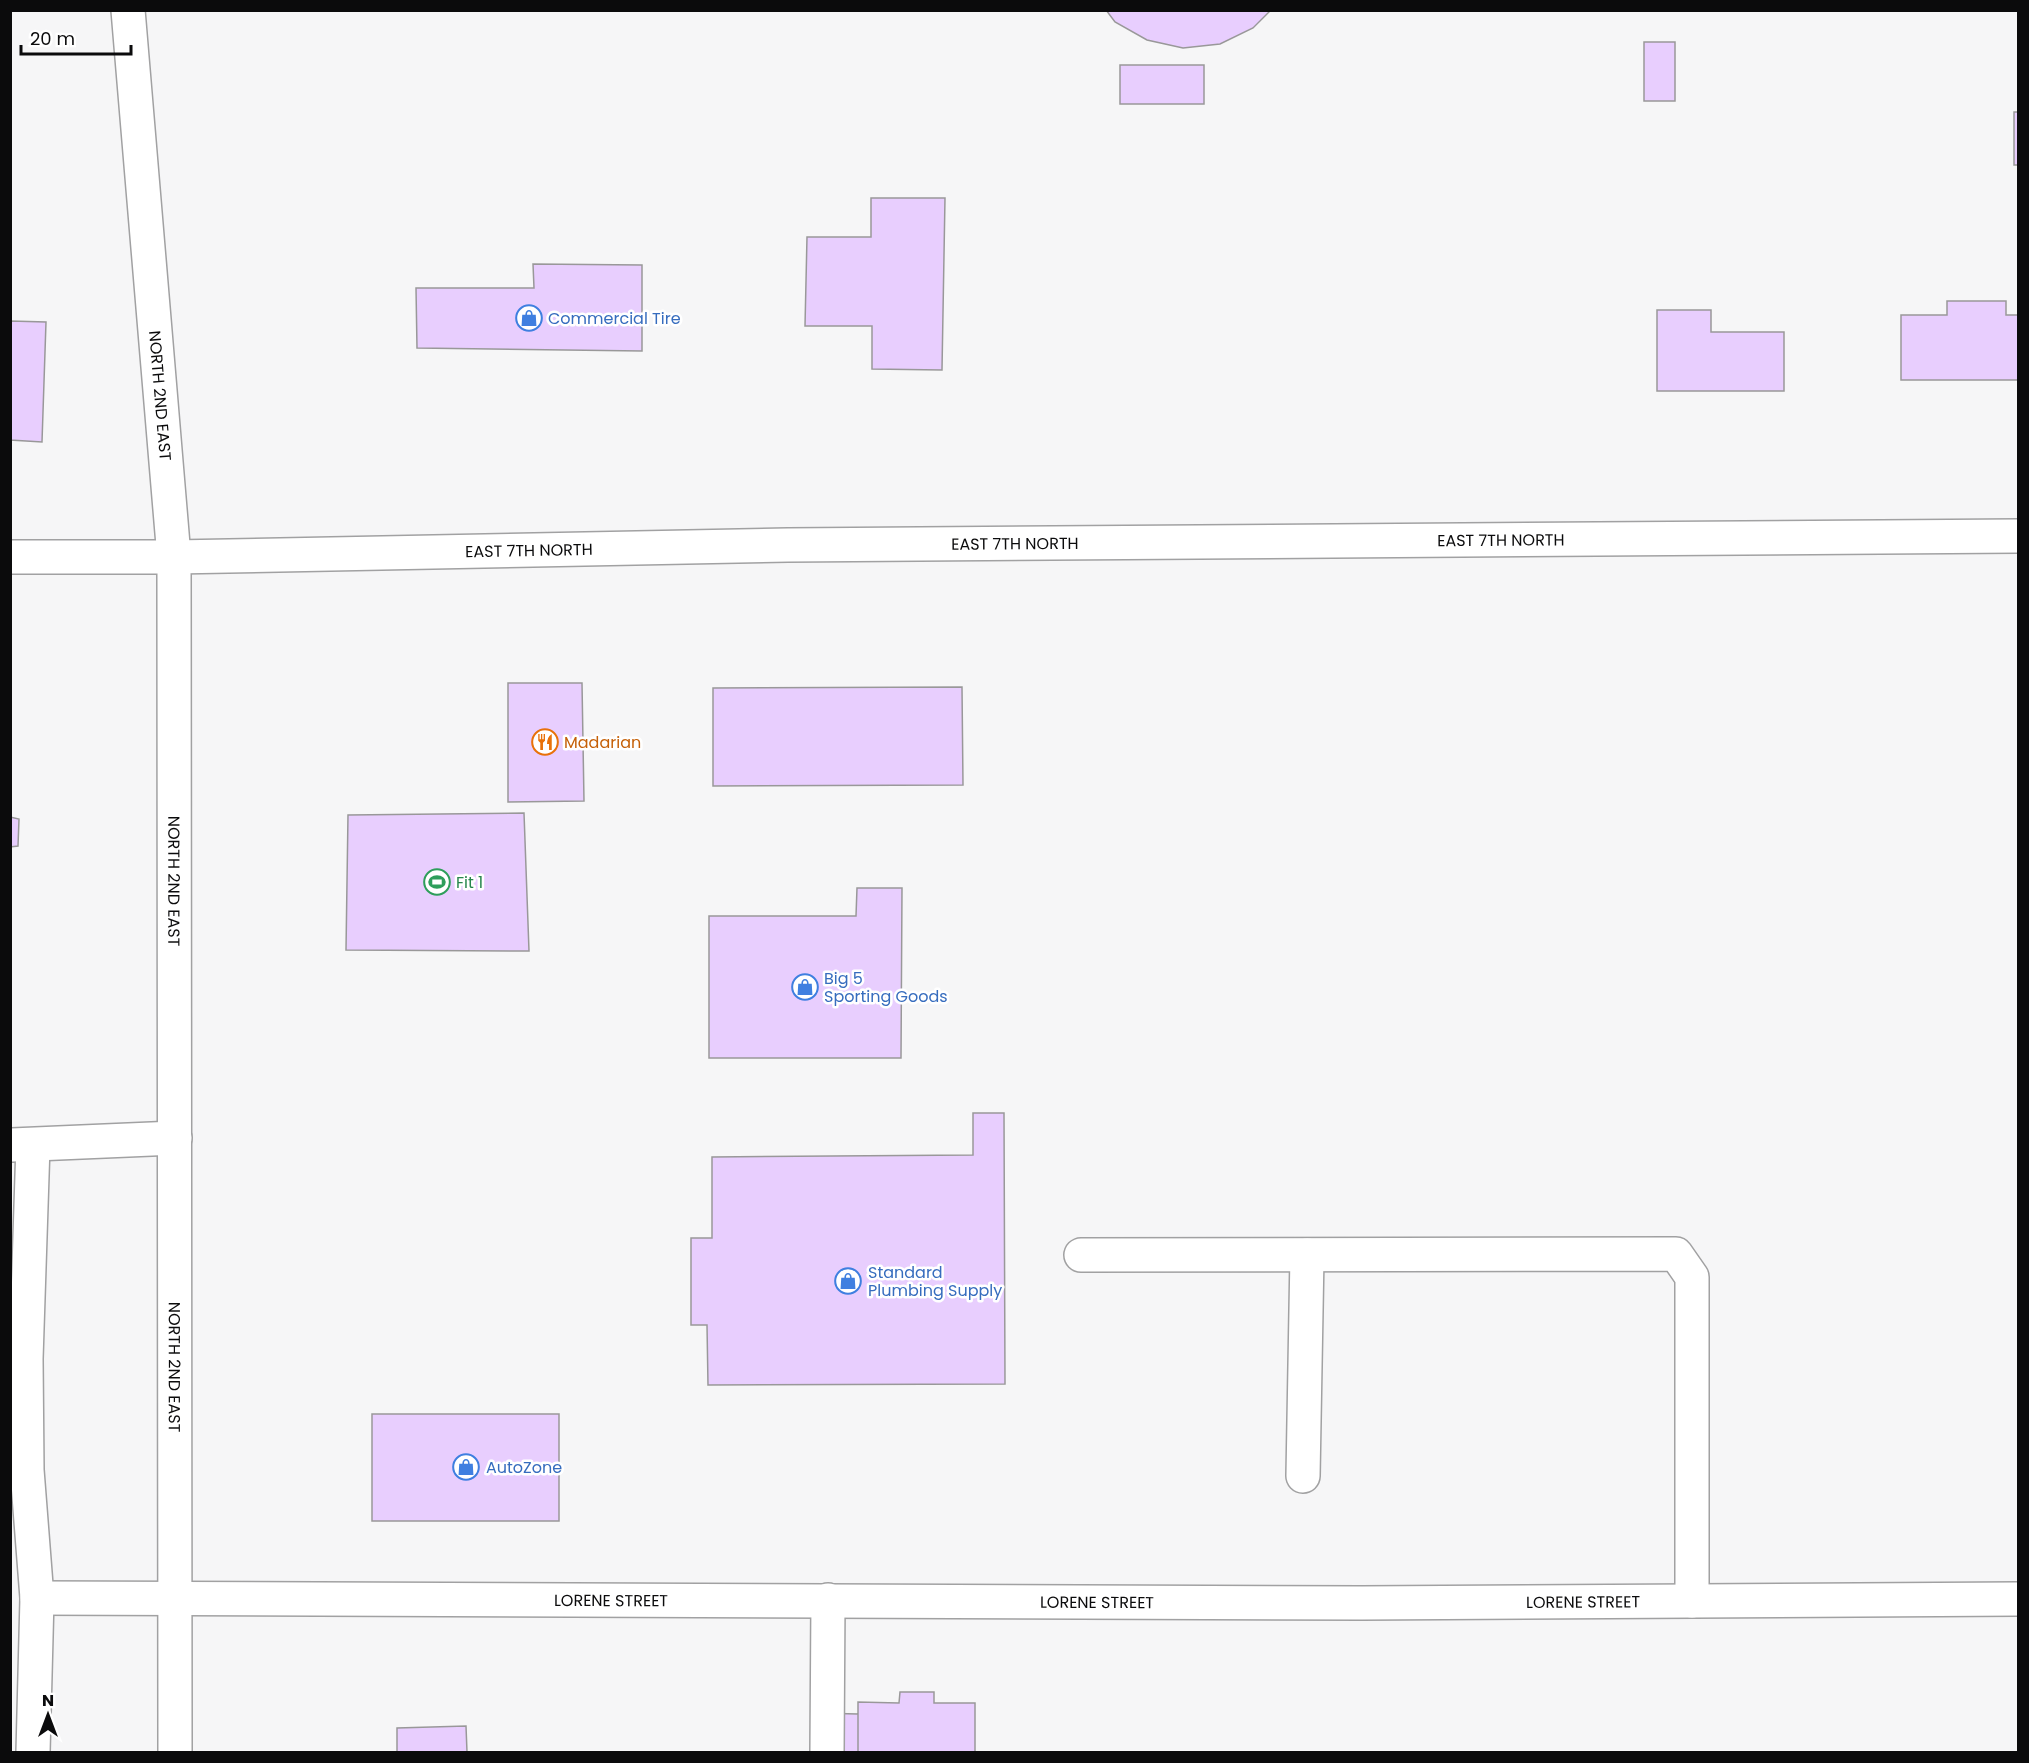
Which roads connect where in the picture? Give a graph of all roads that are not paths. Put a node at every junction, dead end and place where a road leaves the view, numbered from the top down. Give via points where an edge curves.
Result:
1 (128, 10) edge
2 (2019, 536) edge
3 (10, 557) edge
4 (174, 557) junction
5 (175, 1138) junction
6 (22, 1146) edge
7 (1081, 1255) dead end
8 (1307, 1255) junction
9 (1303, 1476) dead end
10 (37, 1598) junction
11 (175, 1598) junction
12 (2019, 1599) edge
13 (828, 1600) junction
14 (1692, 1601) junction
15 (33, 1752) edge
16 (175, 1752) edge
17 (827, 1752) edge

1 - 4 street, NORTH 2ND EAST
2 - 4 street, EAST 7TH NORTH via 788,545
3 - 4 street, EAST 7TH NORTH
4 - 5 street, NORTH 2ND EAST
5 - 6 street
5 - 11 street, NORTH 2ND EAST
6 - 10 street via 27,1470
7 - 8 street
8 - 9 street
8 - 14 street via 1677,1254 1692,1277
10 - 11 street, LORENE STREET
10 - 15 street
11 - 13 street, LORENE STREET
11 - 16 street, NORTH 2ND EAST
12 - 14 street, LORENE STREET
13 - 14 street, LORENE STREET
13 - 17 street

